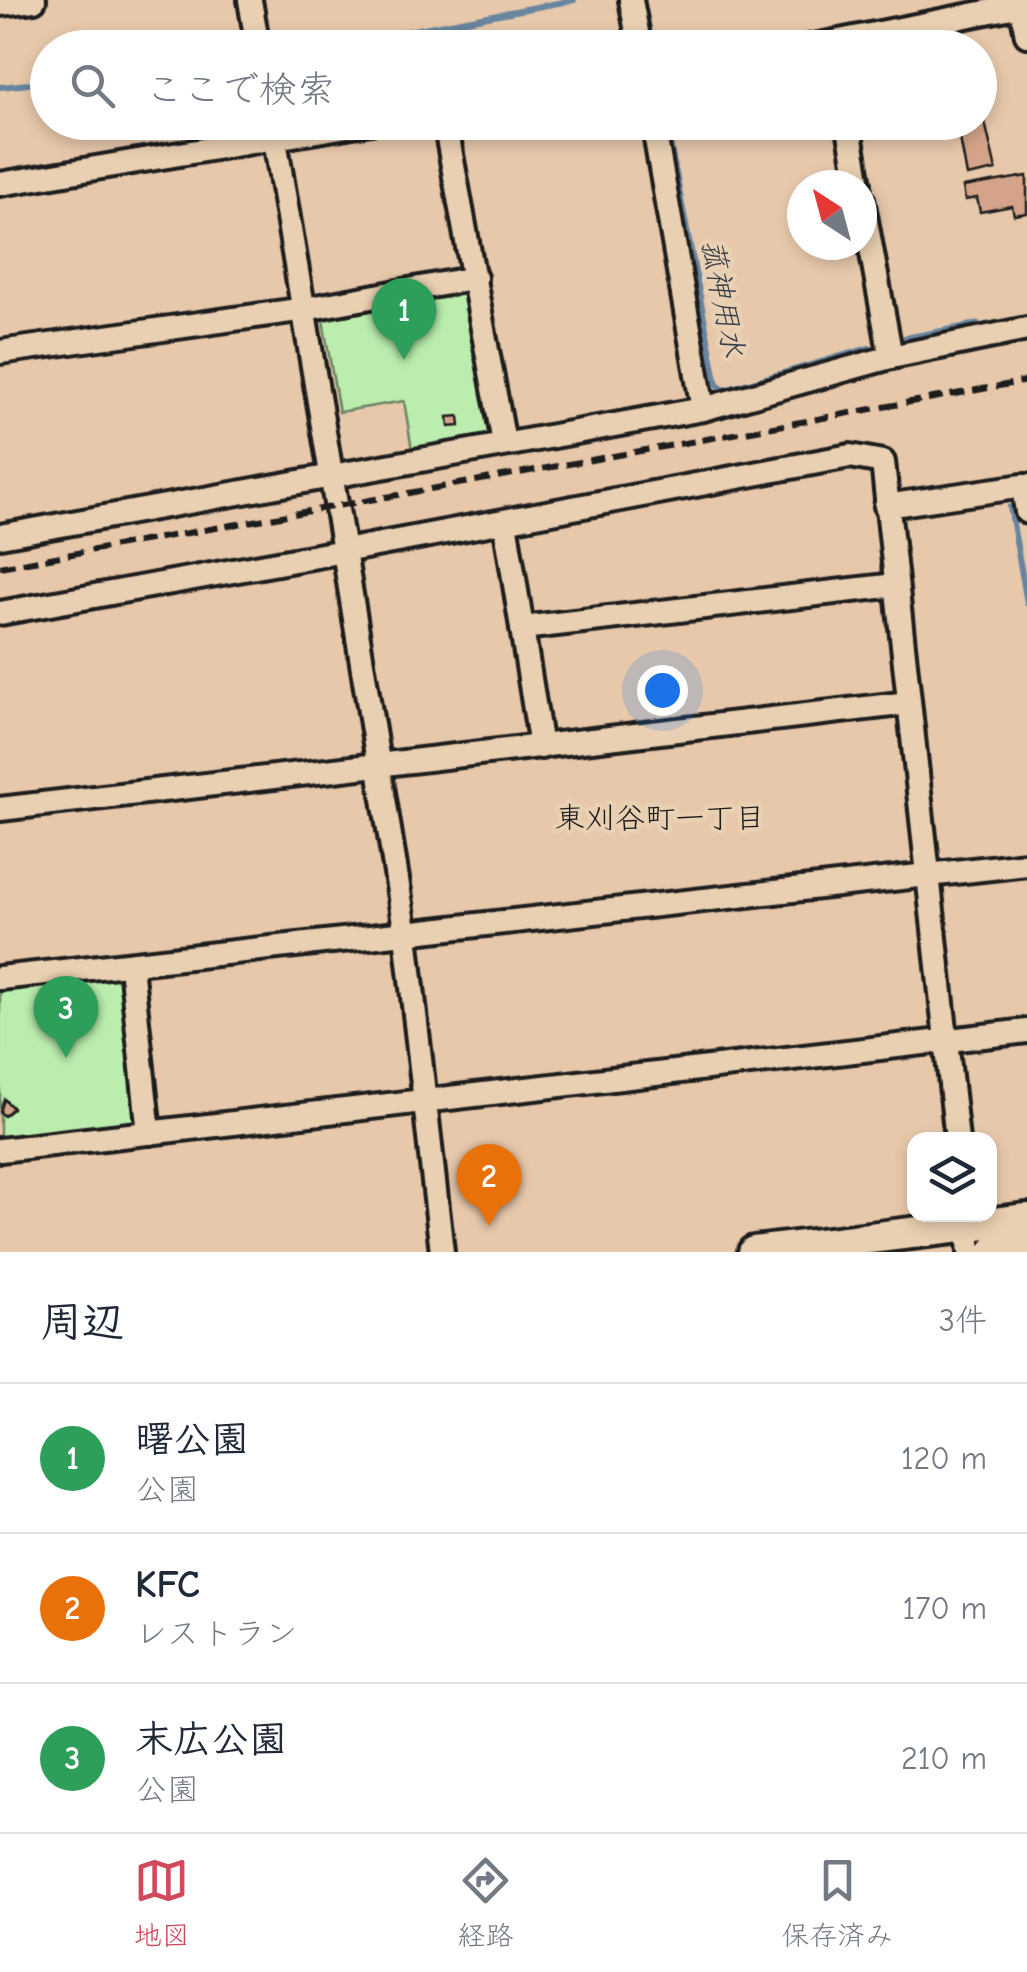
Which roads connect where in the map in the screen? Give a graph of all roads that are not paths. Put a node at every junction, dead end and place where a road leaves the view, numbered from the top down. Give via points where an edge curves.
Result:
1 (34, 0) edge
2 (250, 0) edge
3 (630, 0) edge
4 (1023, 3) edge
5 (0, 4) edge
6 (255, 30) edge
7 (636, 30) edge
8 (902, 30) edge
9 (1027, 35) edge
10 (227, 140) edge
11 (275, 140) edge
12 (448, 140) edge
13 (657, 140) edge
14 (851, 140) edge
15 (857, 170) edge
16 (0, 184) edge
17 (873, 260) edge
18 (475, 278) junction
19 (305, 309) junction
20 (1027, 329) edge
21 (0, 352) edge
22 (891, 357) junction
23 (704, 409) junction
24 (504, 443) junction
25 (335, 475) junction
26 (1025, 486) edge
27 (886, 506) junction
28 (1027, 512) edge
29 (505, 522) junction
30 (0, 536) edge
31 (344, 551) junction
32 (896, 585) junction
33 (0, 613) edge
34 (522, 628) junction
35 (909, 703) junction
36 (541, 747) junction
37 (378, 767) junction
38 (0, 809) edge
39 (1027, 864) edge
40 (929, 874) junction
41 (406, 935) junction
42 (130, 966) junction
43 (0, 978) edge
44 (1027, 1032) edge
45 (946, 1040) junction
46 (424, 1102) junction
47 (956, 1132) edge
48 (149, 1133) junction
49 (0, 1150) edge
50 (1027, 1220) edge
51 (967, 1231) edge
52 (1027, 1248) edge
53 (442, 1252) edge
54 (754, 1252) edge
55 (994, 1252) edge

1 - 5 street
2 - 6 street
3 - 7 street
4 - 8 street
4 - 9 street
10 - 16 street
11 - 19 street
12 - 18 street
13 - 23 street
14 - 15 street
17 - 22 street
18 - 19 street
18 - 24 street
19 - 21 street
19 - 25 street
20 - 22 street
22 - 23 street
23 - 24 street
24 - 25 street
25 - 30 street
25 - 31 street
26 - 27 street
26 - 28 street
27 - 29 street via 883,462 850,456
27 - 32 street
29 - 31 street
29 - 34 street
31 - 33 street
31 - 37 street
32 - 34 street
32 - 35 street
34 - 36 street
35 - 36 street
35 - 40 street
36 - 37 street
37 - 38 street
37 - 41 street
39 - 40 street
40 - 41 street
40 - 45 street
41 - 42 street
41 - 46 street
42 - 43 street
42 - 48 street
44 - 45 street
45 - 46 street
45 - 47 street
46 - 48 street
46 - 53 street
48 - 49 street
50 - 51 main road
51 - 54 main road
52 - 55 main road

